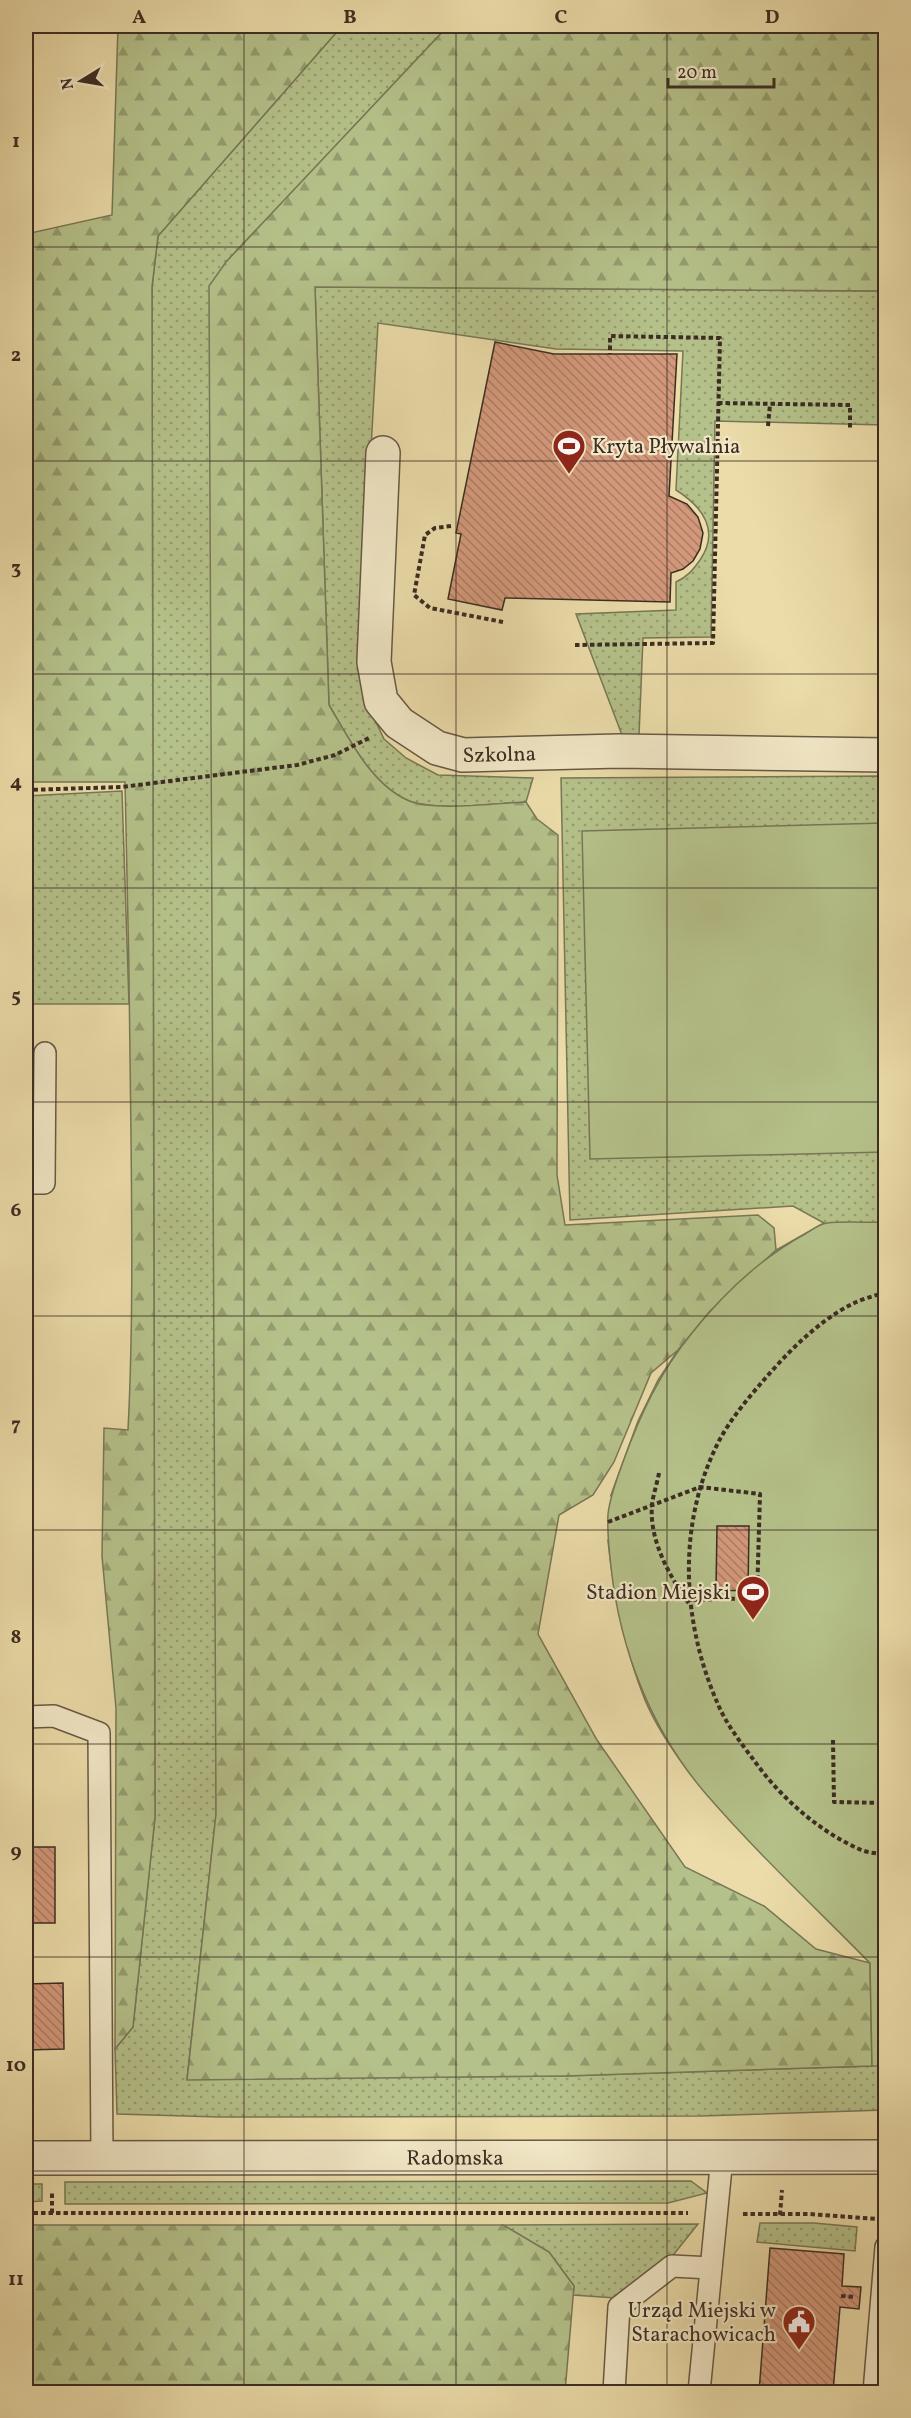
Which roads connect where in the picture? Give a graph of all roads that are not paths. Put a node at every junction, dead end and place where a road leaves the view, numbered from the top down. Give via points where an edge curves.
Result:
1 (383, 453) dead end
2 (885, 755) edge
3 (45, 1053) dead end
4 (26, 1183) edge
5 (26, 1717) edge
6 (102, 2157) junction
7 (722, 2157) junction
8 (885, 2157) edge
9 (26, 2158) edge
10 (885, 2247) edge
11 (711, 2268) junction
12 (614, 2392) edge
13 (699, 2392) edge
14 (874, 2392) edge

1 - 2 street, Szkolna via 374,662 381,700 399,723 437,748 463,754 619,751
3 - 4 lane via 44,1183
5 - 6 lane via 54,1716 99,1733
6 - 7 street, Radomska
6 - 9 street, Radomska
7 - 8 street, Radomska
7 - 11 lane
10 - 14 lane
11 - 12 lane via 672,2266 619,2307
11 - 13 lane

